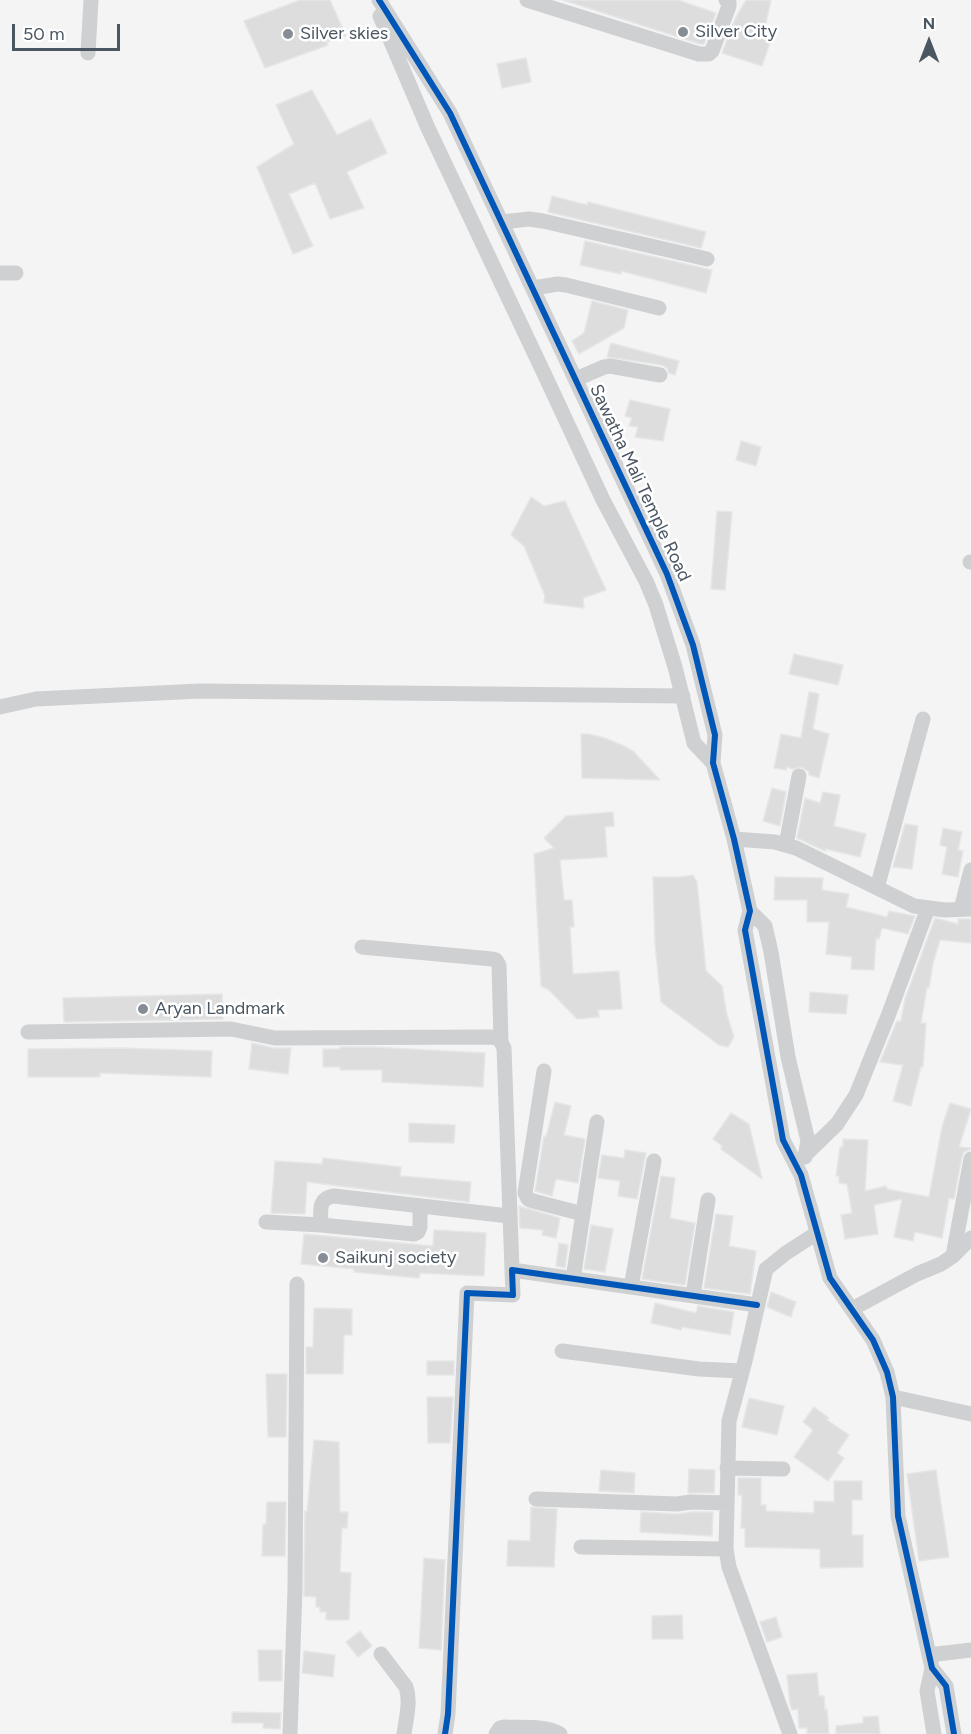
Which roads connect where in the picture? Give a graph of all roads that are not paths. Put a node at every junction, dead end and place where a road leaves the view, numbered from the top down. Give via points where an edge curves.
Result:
1 (91, 0) edge
2 (373, 0) edge
3 (378, 0) edge
4 (527, 0) edge
5 (726, 0) edge
6 (88, 53) dead end
7 (502, 222) junction
8 (707, 259) dead end
9 (533, 288) junction
10 (658, 308) dead end
11 (660, 375) dead end
12 (576, 379) junction
13 (683, 696) junction
14 (0, 707) edge
15 (923, 719) dead end
16 (713, 763) junction
17 (799, 776) dead end
18 (734, 839) junction
19 (786, 845) junction
20 (971, 870) edge
21 (877, 888) junction
22 (928, 908) junction
23 (966, 909) edge
24 (750, 911) junction
25 (362, 947) dead end
26 (28, 1032) dead end
27 (501, 1042) junction
28 (544, 1071) dead end
29 (597, 1122) dead end
30 (805, 1155) junction
31 (971, 1159) edge
32 (654, 1161) dead end
33 (801, 1175) junction
34 (708, 1200) dead end
35 (420, 1206) junction
36 (583, 1214) junction
37 (509, 1216) junction
38 (266, 1222) dead end
39 (321, 1225) junction
40 (817, 1233) junction
41 (971, 1238) edge
42 (953, 1256) junction
43 (512, 1270) junction
44 (573, 1278) junction
45 (297, 1284) dead end
46 (631, 1287) junction
47 (693, 1295) junction
48 (757, 1305) junction
49 (852, 1309) junction
50 (562, 1350) dead end
51 (742, 1371) junction
52 (894, 1398) junction
53 (971, 1414) edge
54 (727, 1468) junction
55 (783, 1468) dead end
56 (536, 1499) dead end
57 (727, 1503) junction
58 (581, 1547) dead end
59 (726, 1549) junction
60 (971, 1650) edge
61 (381, 1654) dead end
62 (931, 1661) junction
63 (406, 1723) edge
64 (290, 1734) edge
65 (445, 1734) edge
66 (496, 1734) edge
67 (560, 1734) edge
68 (790, 1734) edge
69 (934, 1734) edge
70 (954, 1734) edge

1 - 6 street
2 - 13 street, Sawatha Mali Temple Road via 433,139 603,500 657,605
3 - 7 street, Sawatha Mali Temple Road via 450,113
4 - 5 street via 699,54 712,51 729,6
7 - 8 street via 543,221
7 - 9 street, Sawatha Mali Temple Road
9 - 10 street via 566,285
9 - 12 street, Sawatha Mali Temple Road
11 - 12 street via 610,366
12 - 16 street, Sawatha Mali Temple Road via 667,573 689,634 715,735
13 - 14 street via 200,691 36,699
13 - 16 street, Sawatha Mali Temple Road via 694,743
15 - 21 street
16 - 18 street, Sawatha Mali Temple Road
17 - 19 street
18 - 19 street
18 - 24 street, Sawatha Mali Temple Road
19 - 21 street
20 - 23 street
21 - 22 street via 914,906
22 - 23 street
22 - 30 street via 856,1095 837,1124
24 - 30 street, Sawatha Mali Temple Road via 765,926 771,952 788,1057 808,1141
24 - 33 street, Sawatha Mali Temple Road via 745,930 783,1140
25 - 27 street via 496,960
26 - 27 street via 231,1029 275,1038 490,1036
27 - 37 street
28 - 36 street via 525,1193 533,1201
29 - 36 street
30 - 33 street, Sawatha Mali Temple Road
31 - 42 street
32 - 46 street
33 - 40 street, Sawatha Mali Temple Road
34 - 47 street
35 - 37 street
35 - 39 street via 420,1227 414,1234
35 - 39 street via 328,1196 322,1201
36 - 44 street
37 - 43 street
38 - 39 street
40 - 48 street via 766,1269
40 - 49 street, Sawatha Mali Temple Road via 830,1278
41 - 42 street
42 - 49 street
43 - 44 street
43 - 65 street via 513,1295 467,1293
44 - 46 street
45 - 64 street
46 - 47 street
47 - 48 street
48 - 51 street
49 - 52 street, Sawatha Mali Temple Road via 873,1340
50 - 51 street
51 - 54 street via 729,1421
52 - 53 street
52 - 62 street, Sawatha Mali Temple Road via 898,1515
54 - 55 street
54 - 57 street
56 - 57 street
57 - 59 street
58 - 59 street
59 - 68 street via 729,1567
60 - 62 street
61 - 63 street via 406,1687
62 - 69 street, Sawatha Mali Temple Road via 927,1691
62 - 70 street, Sawatha Mali Temple Road via 946,1686
66 - 67 street via 504,1727 554,1730

